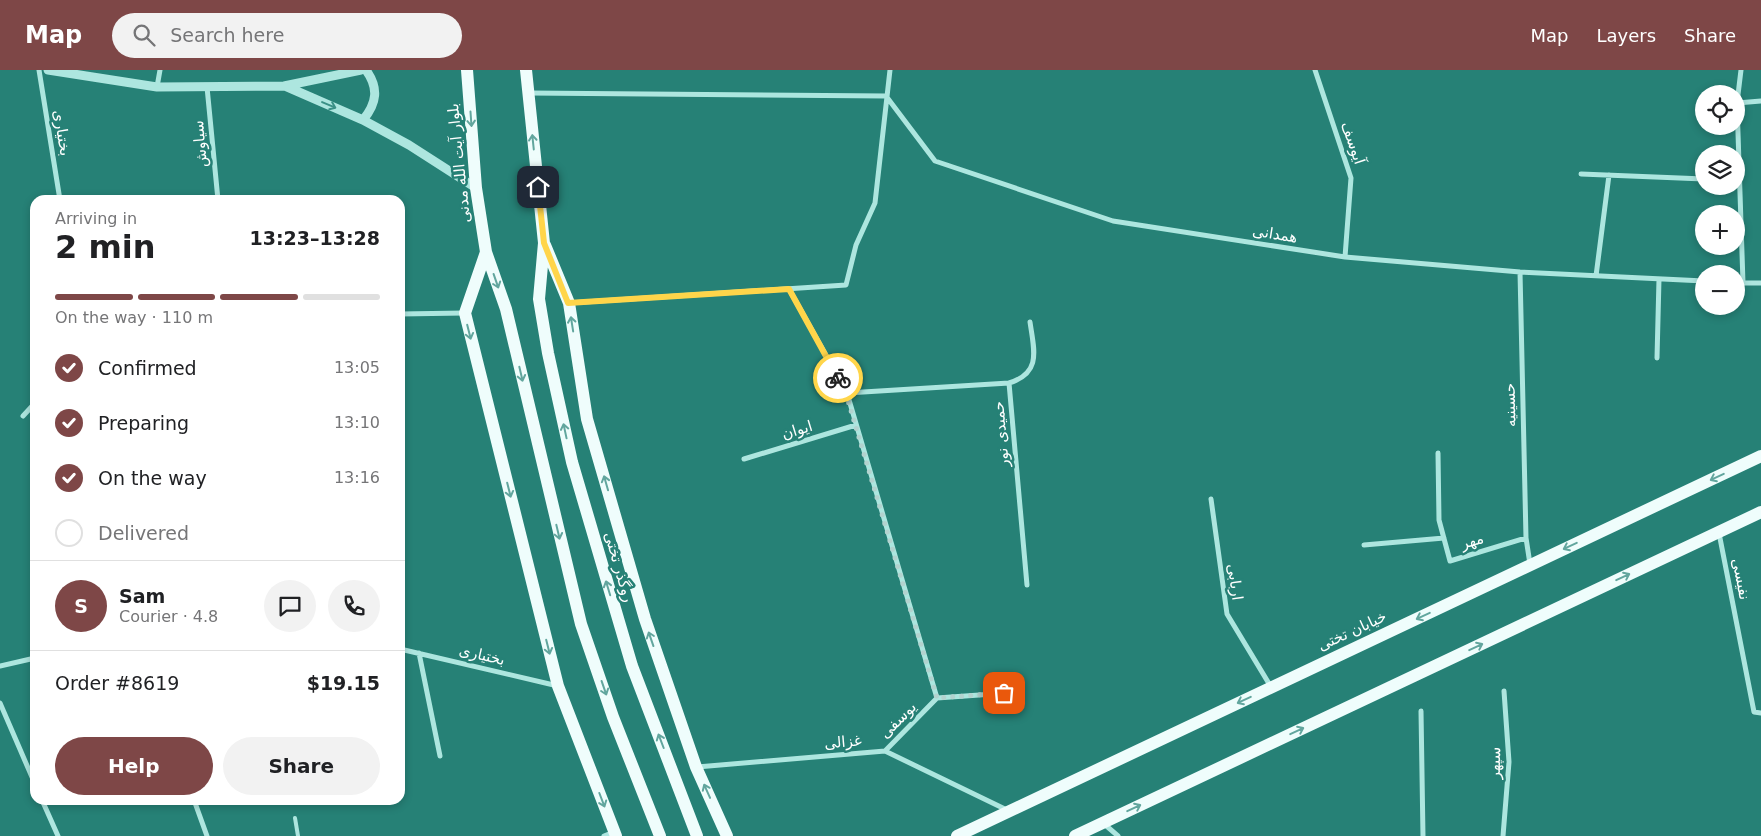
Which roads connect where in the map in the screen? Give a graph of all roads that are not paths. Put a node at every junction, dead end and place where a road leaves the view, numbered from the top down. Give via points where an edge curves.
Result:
1 (39, 70) edge
2 (48, 70) edge
3 (160, 70) edge
4 (361, 70) edge
5 (366, 70) edge
6 (466, 70) edge
7 (526, 70) edge
8 (890, 70) edge
9 (1315, 70) edge
10 (1741, 70) edge
11 (1739, 85) edge
12 (207, 86) junction
13 (284, 86) junction
14 (156, 87) junction
15 (528, 93) junction
16 (886, 96) junction
17 (1761, 101) edge
18 (1745, 102) edge
19 (363, 120) junction
20 (1581, 174) dead end
21 (1610, 175) junction
22 (1695, 179) edge
23 (476, 188) junction
24 (59, 195) edge
25 (218, 195) edge
26 (1739, 195) edge
27 (544, 243) junction
28 (486, 252) junction
29 (1345, 257) junction
30 (1742, 265) edge
31 (1520, 272) junction
32 (1596, 276) junction
33 (1659, 279) junction
34 (1695, 281) edge
35 (1761, 282) edge
36 (1745, 283) edge
37 (789, 289) junction
38 (568, 303) junction
39 (465, 312) junction
40 (405, 314) edge
41 (1030, 322) dead end
42 (1657, 358) dead end
43 (1009, 384) junction
44 (846, 394) junction
45 (30, 408) edge
46 (22, 416) dead end
47 (856, 425) junction
48 (1438, 453) dead end
49 (1761, 456) edge
50 (744, 459) dead end
51 (1211, 499) dead end
52 (1761, 512) edge
53 (1719, 532) junction
54 (1444, 538) junction
55 (1526, 538) junction
56 (1364, 545) dead end
57 (1530, 566) junction
58 (1027, 585) dead end
59 (405, 650) edge
60 (418, 653) junction
61 (30, 659) edge
62 (0, 666) edge
63 (558, 686) junction
64 (1272, 687) junction
65 (1504, 691) dead end
66 (1021, 692) dead end
67 (937, 698) junction
68 (0, 703) edge
69 (1421, 711) dead end
70 (1761, 712) edge
71 (885, 751) junction
72 (440, 756) dead end
73 (696, 767) junction
74 (30, 772) edge
75 (44, 805) edge
76 (196, 805) edge
77 (1009, 811) junction
78 (295, 818) dead end
79 (721, 823) junction
80 (1103, 823) junction
81 (612, 835) edge
82 (58, 836) edge
83 (207, 836) edge
84 (298, 836) edge
85 (660, 836) edge
86 (697, 836) edge
87 (727, 836) edge
88 (734, 836) edge
89 (956, 836) edge
90 (1074, 836) edge
91 (1118, 836) edge
92 (1423, 836) edge
93 (1504, 836) edge

1 - 24 street, بختیاری
2 - 14 street
3 - 14 street
4 - 13 street
5 - 19 street via 376,92 373,108
6 -> 23 main road, بلوار آیت الله مدنی
7 - 15 main road
8 - 16 street
9 - 29 street, آیوسف via 1351,178
10 - 11 street
12 - 13 street
12 - 14 street
12 - 25 street, سیاوش
13 -> 19 street
15 - 16 street
27 -> 15 main road
16 - 29 street, همدانی via 935,161 1113,221
16 - 37 street via 875,203 856,245 846,285
17 - 18 street
19 - 23 street
20 - 21 street
21 - 22 street
21 - 32 street
23 - 28 main road, بلوار آیت الله مدنی
26 - 30 street
27 - 38 main road
86 -> 27 main road, روگذر تختی via 632,666 572,462 539,299
28 - 39 main road
28 -> 85 main road, بلوار آیت الله مدنی via 506,309 580,624
29 - 31 street, همدانی
31 - 32 street, همدانی
31 - 55 street, حسینیه
32 - 33 street, همدانی
33 - 34 street, همدانی
33 - 42 street
35 - 36 street
37 - 38 street
37 - 44 street, یوسفی
73 -> 38 main road via 645,620 587,419
39 - 40 street
39 -> 63 main road
41 - 43 street via 1034,354 1032,369 1023,379
43 - 44 street, حمیدی نور
43 - 58 street, حمیدی نور
44 - 47 street, یوسفی
45 - 46 street
47 - 50 street, ایوان
47 - 67 street, یوسفی
48 - 54 street, مهر via 1439,520
49 -> 57 main road, خیابان تختی
51 - 64 street, اربابی via 1227,614
52 - 53 main road
53 - 70 street, نفیسی via 1754,712
80 -> 53 main road
54 - 55 street, مهر via 1450,562
54 - 56 street, مهر
55 - 57 street, حسینیه
57 -> 64 main road, خیابان تختی
59 - 60 street, بختیاری
60 - 63 street, بختیاری
60 - 72 street
61 - 62 street
63 -> 81 main road
64 -> 77 main road, خیابان تختی
65 - 93 street, سپهر via 1509,762
66 - 67 street
67 - 71 street, یوسفی
68 - 74 street
69 - 92 street
71 - 73 street, غزالی
71 - 77 street
79 -> 73 main road
75 - 82 street
76 - 83 street
77 - 89 main road, خیابان تختی
78 - 84 lane
79 - 87 main road
79 - 88 main road
80 - 90 main road
80 - 91 street

